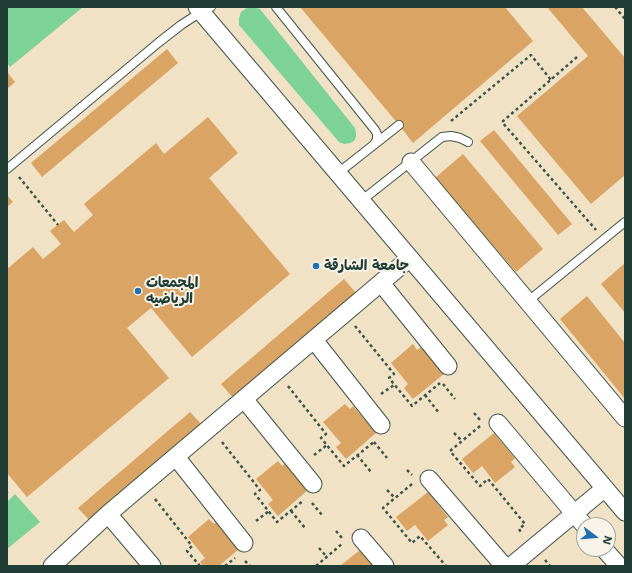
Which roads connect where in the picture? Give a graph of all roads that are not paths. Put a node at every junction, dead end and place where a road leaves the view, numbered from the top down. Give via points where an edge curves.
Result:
1 (276, 7) edge
2 (203, 9) edge
3 (399, 125) dead end
4 (468, 142) dead end
5 (375, 143) junction
6 (410, 162) junction
7 (8, 168) edge
8 (338, 173) junction
9 (361, 201) junction
10 (625, 222) edge
11 (410, 258) junction
12 (381, 283) junction
13 (528, 302) junction
14 (314, 340) junction
15 (448, 366) dead end
16 (244, 399) junction
17 (625, 418) edge
18 (498, 423) road end
19 (382, 426) road end
20 (176, 457) junction
21 (429, 479) road end
22 (312, 484) dead end
23 (605, 488) junction
24 (625, 512) edge
25 (108, 514) junction
26 (577, 517) edge
27 (581, 517) edge
28 (576, 521) edge
29 (361, 538) dead end
30 (244, 543) dead end
31 (611, 557) edge
32 (52, 566) edge
33 (152, 566) edge
34 (385, 566) edge
35 (504, 566) edge
36 (511, 566) edge
37 (619, 566) edge

1 - 5 lane via 375,130 378,139
2 - 7 lane via 158,43
2 - 8 street
3 - 5 lane
4 - 6 lane via 451,136 442,137
5 - 8 lane
6 - 9 lane
6 - 13 street
8 - 9 street
9 - 11 street
10 - 13 lane
11 - 12 street
11 - 23 street
12 - 14 street
12 - 15 street
13 - 17 street
14 - 16 street
14 - 19 street
16 - 20 street
16 - 22 street
18 - 26 street
20 - 25 street
20 - 30 street
21 - 35 street
23 - 24 street
23 - 27 street
25 - 32 street
25 - 33 street
28 - 36 street via 534,547
29 - 34 street
31 - 37 street

